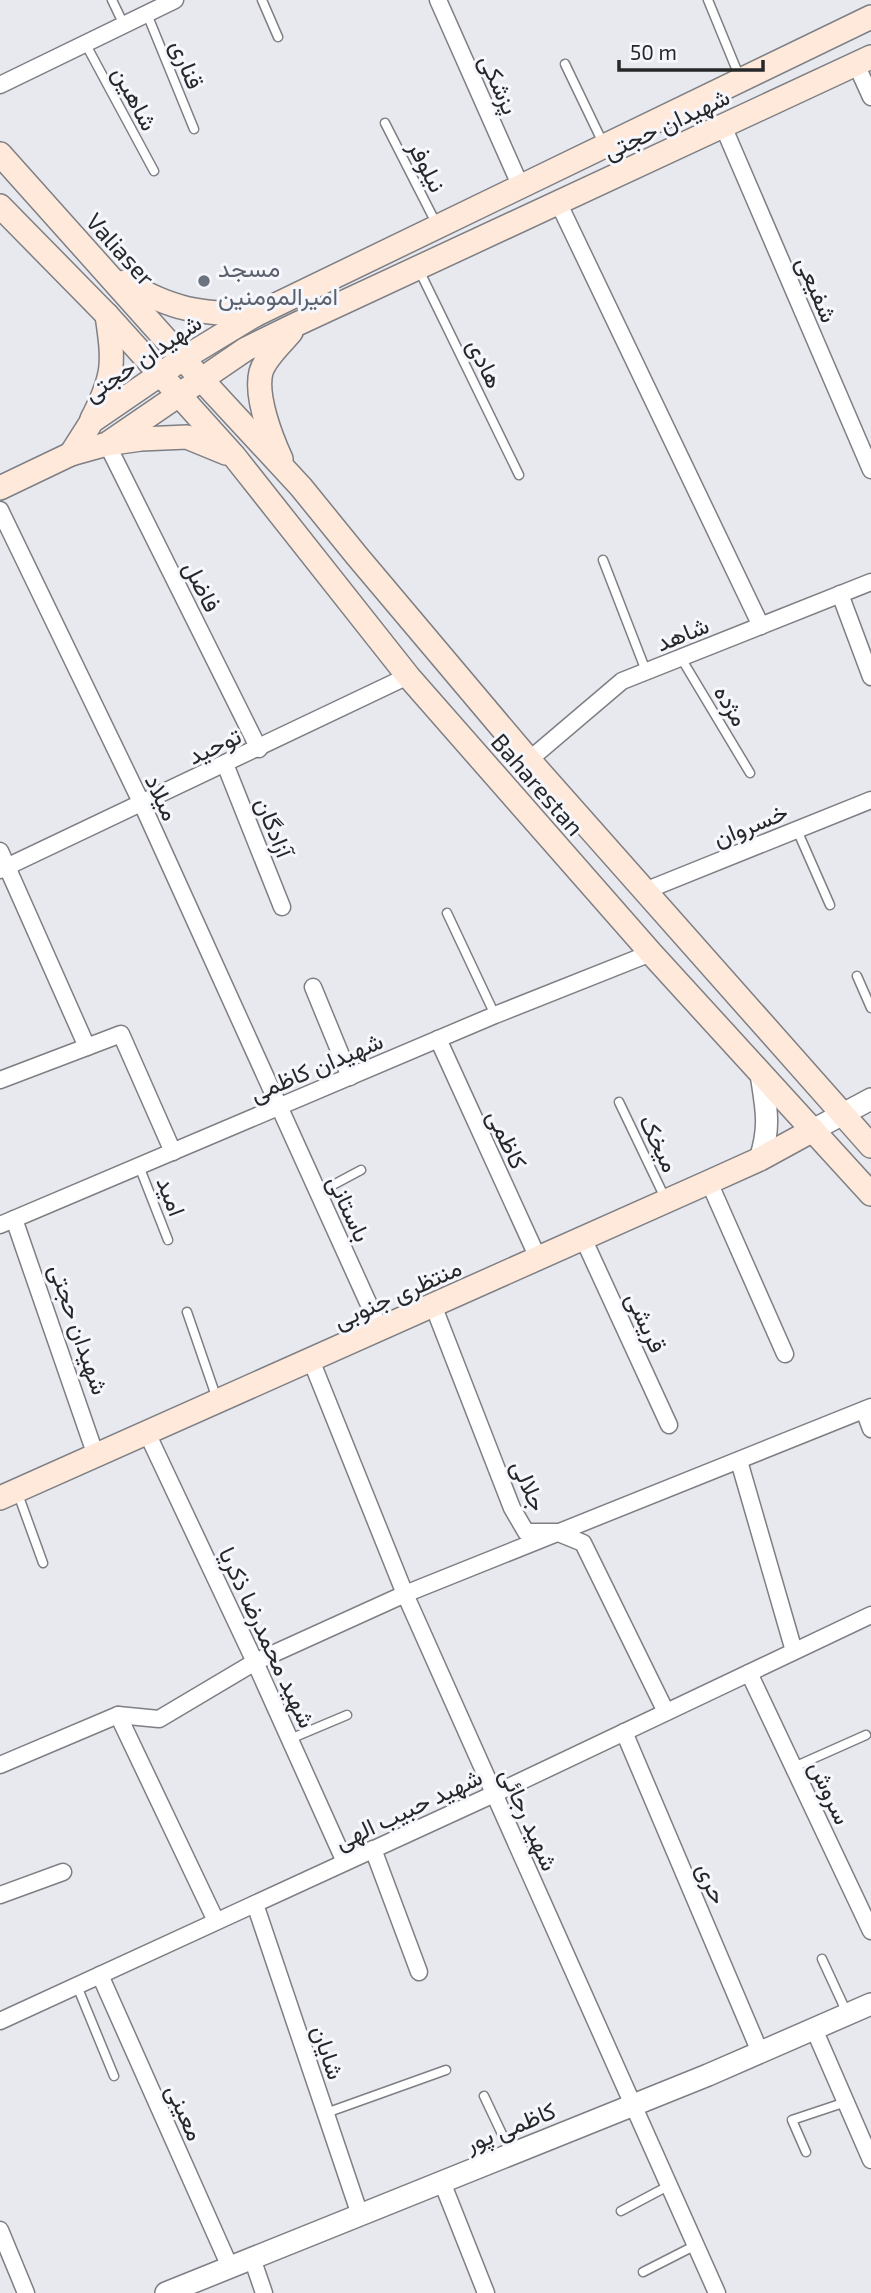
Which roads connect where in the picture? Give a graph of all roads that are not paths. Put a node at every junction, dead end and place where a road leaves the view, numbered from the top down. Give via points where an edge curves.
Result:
1 (112, 0) edge
2 (175, 0) edge
3 (262, 0) edge
4 (438, 0) edge
5 (708, 0) edge
6 (147, 14) junction
7 (871, 17) edge
8 (124, 25) junction
9 (278, 37) dead end
10 (85, 43) junction
11 (864, 60) edge
12 (565, 64) dead end
13 (741, 80) junction
14 (0, 85) edge
15 (871, 97) edge
16 (385, 123) dead end
17 (723, 126) junction
18 (194, 129) dead end
19 (605, 146) junction
20 (0, 154) edge
21 (154, 172) dead end
22 (521, 187) junction
23 (558, 202) junction
24 (0, 206) edge
25 (438, 227) junction
26 (418, 268) junction
27 (107, 272) junction
28 (107, 314) junction
29 (255, 315) junction
30 (297, 324) junction
31 (184, 358) junction
32 (160, 375) junction
33 (202, 381) junction
34 (178, 396) junction
35 (92, 421) junction
36 (107, 444) junction
37 (71, 454) junction
38 (234, 456) junction
39 (871, 470) edge
40 (519, 475) dead end
41 (301, 487) junction
42 (0, 488) edge
43 (0, 510) edge
44 (603, 560) dead end
45 (871, 582) edge
46 (840, 594) junction
47 (761, 626) junction
48 (681, 657) junction
49 (646, 671) junction
50 (408, 676) junction
51 (871, 677) edge
52 (259, 749) junction
53 (529, 760) junction
54 (225, 764) junction
55 (750, 773) dead end
56 (142, 803) junction
57 (870, 805) edge
58 (797, 830) junction
59 (0, 851) edge
60 (4, 868) edge
61 (647, 890) junction
62 (830, 905) dead end
63 (282, 906) dead end
64 (447, 913) dead end
65 (651, 953) junction
66 (857, 976) dead end
67 (313, 987) dead end
68 (871, 1007) edge
69 (495, 1015) junction
70 (438, 1039) junction
71 (87, 1047) junction
72 (761, 1074) junction
73 (350, 1077) junction
74 (0, 1080) edge
75 (871, 1099) edge
76 (619, 1102) dead end
77 (278, 1107) junction
78 (842, 1116) junction
79 (813, 1130) junction
80 (871, 1146) edge
81 (173, 1152) junction
82 (760, 1159) junction
83 (139, 1166) junction
84 (361, 1170) dead end
85 (709, 1182) junction
86 (318, 1193) junction
87 (871, 1195) edge
88 (666, 1201) junction
89 (7, 1222) edge
90 (583, 1238) junction
91 (168, 1240) dead end
92 (538, 1258) junction
93 (433, 1305) junction
94 (187, 1312) dead end
95 (380, 1329) junction
96 (785, 1354) dead end
97 (311, 1360) junction
98 (218, 1401) junction
99 (867, 1409) edge
100 (669, 1424) dead end
101 (871, 1429) edge
102 (147, 1433) junction
103 (96, 1456) junction
104 (739, 1461) junction
105 (8, 1495) edge
106 (556, 1532) junction
107 (43, 1563) dead end
108 (405, 1594) junction
109 (871, 1615) edge
110 (794, 1651) junction
111 (255, 1662) junction
112 (749, 1673) junction
113 (666, 1712) junction
114 (118, 1715) junction
115 (347, 1715) dead end
116 (624, 1732) junction
117 (866, 1735) dead end
118 (290, 1739) junction
119 (0, 1765) edge
120 (794, 1767) junction
121 (494, 1794) junction
122 (373, 1849) junction
123 (345, 1862) junction
124 (63, 1872) dead end
125 (0, 1895) edge
126 (255, 1904) junction
127 (216, 1922) junction
128 (871, 1931) edge
129 (822, 1959) dead end
130 (419, 1972) dead end
131 (100, 1975) junction
132 (77, 1986) junction
133 (871, 2004) edge
134 (848, 2014) junction
135 (0, 2021) edge
136 (814, 2029) junction
137 (760, 2052) junction
138 (446, 2070) dead end
139 (114, 2076) dead end
140 (484, 2096) dead end
141 (846, 2102) junction
142 (634, 2105) junction
143 (326, 2113) junction
144 (806, 2152) dead end
145 (512, 2154) junction
146 (871, 2160) edge
147 (442, 2182) junction
148 (670, 2185) junction
149 (621, 2211) dead end
150 (360, 2215) junction
151 (0, 2230) edge
152 (696, 2245) junction
153 (252, 2258) junction
154 (230, 2267) junction
155 (643, 2272) dead end
156 (26, 2293) edge
157 (166, 2293) edge
158 (264, 2293) edge
159 (486, 2293) edge
160 (717, 2293) edge

1 - 8 lane
2 - 6 street
3 - 9 lane
4 - 22 street, پزشکی
5 - 13 lane
6 - 8 street
6 - 18 lane, قناری
7 - 13 main road, شهیدان حجتی
8 - 10 street
10 - 14 street
10 - 21 lane, شاهین
11 - 15 street
11 - 17 main road, شهیدان حجتی
12 - 19 lane
13 - 19 main road, شهیدان حجتی
16 - 25 lane, نیلوفر
17 - 23 main road, شهیدان حجتی
17 - 39 street, شفیعی
19 - 22 main road, شهیدان حجتی
20 - 27 main road, Valiaser
22 - 25 main road, شهیدان حجتی
23 - 26 main road, شهیدان حجتی
23 - 47 street
24 - 28 main road
25 - 29 main road, شهیدان حجتی
26 - 30 main road, شهیدان حجتی
26 - 40 lane, هادی
27 - 29 main road via 164,304 195,312
27 - 31 main road, Valiaser
28 - 32 main road
28 - 35 main road via 111,378
29 - 31 main road, شهیدان حجتی
30 - 33 main road, شهیدان حجتی via 246,349
30 - 41 main road via 261,371 260,394 280,457
31 - 32 main road, شهیدان حجتی
31 - 33 main road, Valiaser
32 - 34 main road
32 - 35 main road, شهیدان حجتی
33 - 34 main road, شهیدان حجتی
33 - 41 main road, Baharestan
34 - 36 main road, شهیدان حجتی
34 - 38 main road, Baharestan
35 - 37 main road, شهیدان حجتی
36 - 37 main road, شهیدان حجتی
36 - 38 main road via 187,437
36 - 52 street, فاضل
37 - 42 main road
38 - 50 main road, Baharestan
41 - 53 main road, Baharestan
43 - 56 street, میلاد
44 - 49 lane
45 - 46 street, شاهد
46 - 47 street, شاهد
46 - 51 street
47 - 48 street, شاهد
48 - 49 street, شاهد
48 - 55 lane, مژده
49 - 53 street, شاهد via 622,681
50 - 52 street, توحید
50 - 65 main road, Baharestan
52 - 54 street, توحید
53 - 61 main road, Baharestan
54 - 56 street, توحید
54 - 63 street, آزادگان
56 - 60 street, توحید
56 - 77 street, میلاد
57 - 58 street, خسروان
58 - 61 street, خسروان
58 - 62 lane
59 - 60 street
60 - 71 street
61 - 78 main road, Baharestan
64 - 69 lane
65 - 69 street, شهیدان کاظمی
65 - 72 main road, Baharestan
66 - 68 lane
67 - 73 street
69 - 70 street, شهیدان کاظمی
70 - 73 street, شهیدان کاظمی
70 - 92 street, کاظمی
71 - 74 street
71 - 81 street via 121,1034
72 - 79 main road, Baharestan
72 - 82 street via 768,1117
73 - 77 street, شهیدان کاظمی
75 - 78 street
76 - 88 lane, میخک
77 - 81 street, شهیدان کاظمی
77 - 86 street, باستانی
78 - 79 street
78 - 80 main road, Baharestan
79 - 82 main road, منتظری جنوبی
79 - 87 main road, Baharestan
81 - 83 street, شهیدان کاظمی
82 - 85 main road, منتظری جنوبی
83 - 89 street, شهیدان کاظمی
83 - 91 lane, امید
84 - 86 lane
85 - 88 main road, منتظری جنوبی
85 - 96 street
86 - 95 street, باستانی
88 - 90 main road, منتظری جنوبی
89 - 103 street, شهیدان حجتی
90 - 92 main road, منتظری جنوبی
90 - 100 street, قریشی
92 - 93 main road, منتظری جنوبی
93 - 95 main road, منتظری جنوبی
93 - 106 street, جلالی via 512,1508 527,1532
94 - 98 lane
95 - 97 main road, منتظری جنوبی
97 - 98 main road, منتظری جنوبی
97 - 108 street, شهید رجائی
98 - 102 main road, منتظری جنوبی
99 - 101 street
99 - 104 street
102 - 103 main road, منتظری جنوبی
102 - 111 street, شهید محمدرضا ذکریا
103 - 105 main road, منتظری جنوبی
104 - 106 street
104 - 110 street
105 - 107 lane
106 - 108 street
106 - 113 street, جلالی via 583,1543
108 - 111 street
108 - 121 street, شهید رجائی
109 - 110 street, شهید حبیب الهی
110 - 112 street, شهید حبیب الهی
111 - 114 street via 159,1718
111 - 118 street, شهید محمدرضا ذکریا
112 - 113 street, شهید حبیب الهی
112 - 120 street, سروش
113 - 116 street, شهید حبیب الهی
114 - 119 street
114 - 127 street
115 - 118 lane
116 - 121 street, شهید حبیب الهی
116 - 137 street, حری
117 - 120 lane
118 - 123 street, شهید محمدرضا ذکریا
120 - 128 street, سروش
121 - 122 street, شهید حبیب الهی
121 - 142 street, شهید رجائی
122 - 123 street, شهید حبیب الهی
122 - 130 street
123 - 126 street, شهید حبیب الهی
124 - 125 street
126 - 127 street, شهید حبیب الهی
126 - 143 street, شایان
127 - 131 street, شهید حبیب الهی
129 - 134 lane
131 - 132 street, شهید حبیب الهی
131 - 154 street, معینی
132 - 135 street, شهید حبیب الهی
132 - 139 lane
133 - 134 street, کاظمی پور
134 - 136 street, کاظمی پور
136 - 137 street, کاظمی پور
136 - 141 street
137 - 142 street, کاظمی پور
138 - 143 lane
140 - 145 lane
141 - 144 lane via 792,2120
141 - 146 street
142 - 145 street, کاظمی پور
142 - 148 street, شهید رجائی
143 - 150 street, شایان
145 - 147 street, کاظمی پور
147 - 150 street, کاظمی پور
147 - 159 street
148 - 149 lane
148 - 152 street, شهید رجائی
150 - 153 street, کاظمی پور
151 - 156 street
152 - 155 lane
152 - 160 street, شهید رجائی
153 - 154 street, کاظمی پور
153 - 158 street
154 - 157 street, کاظمی پور

